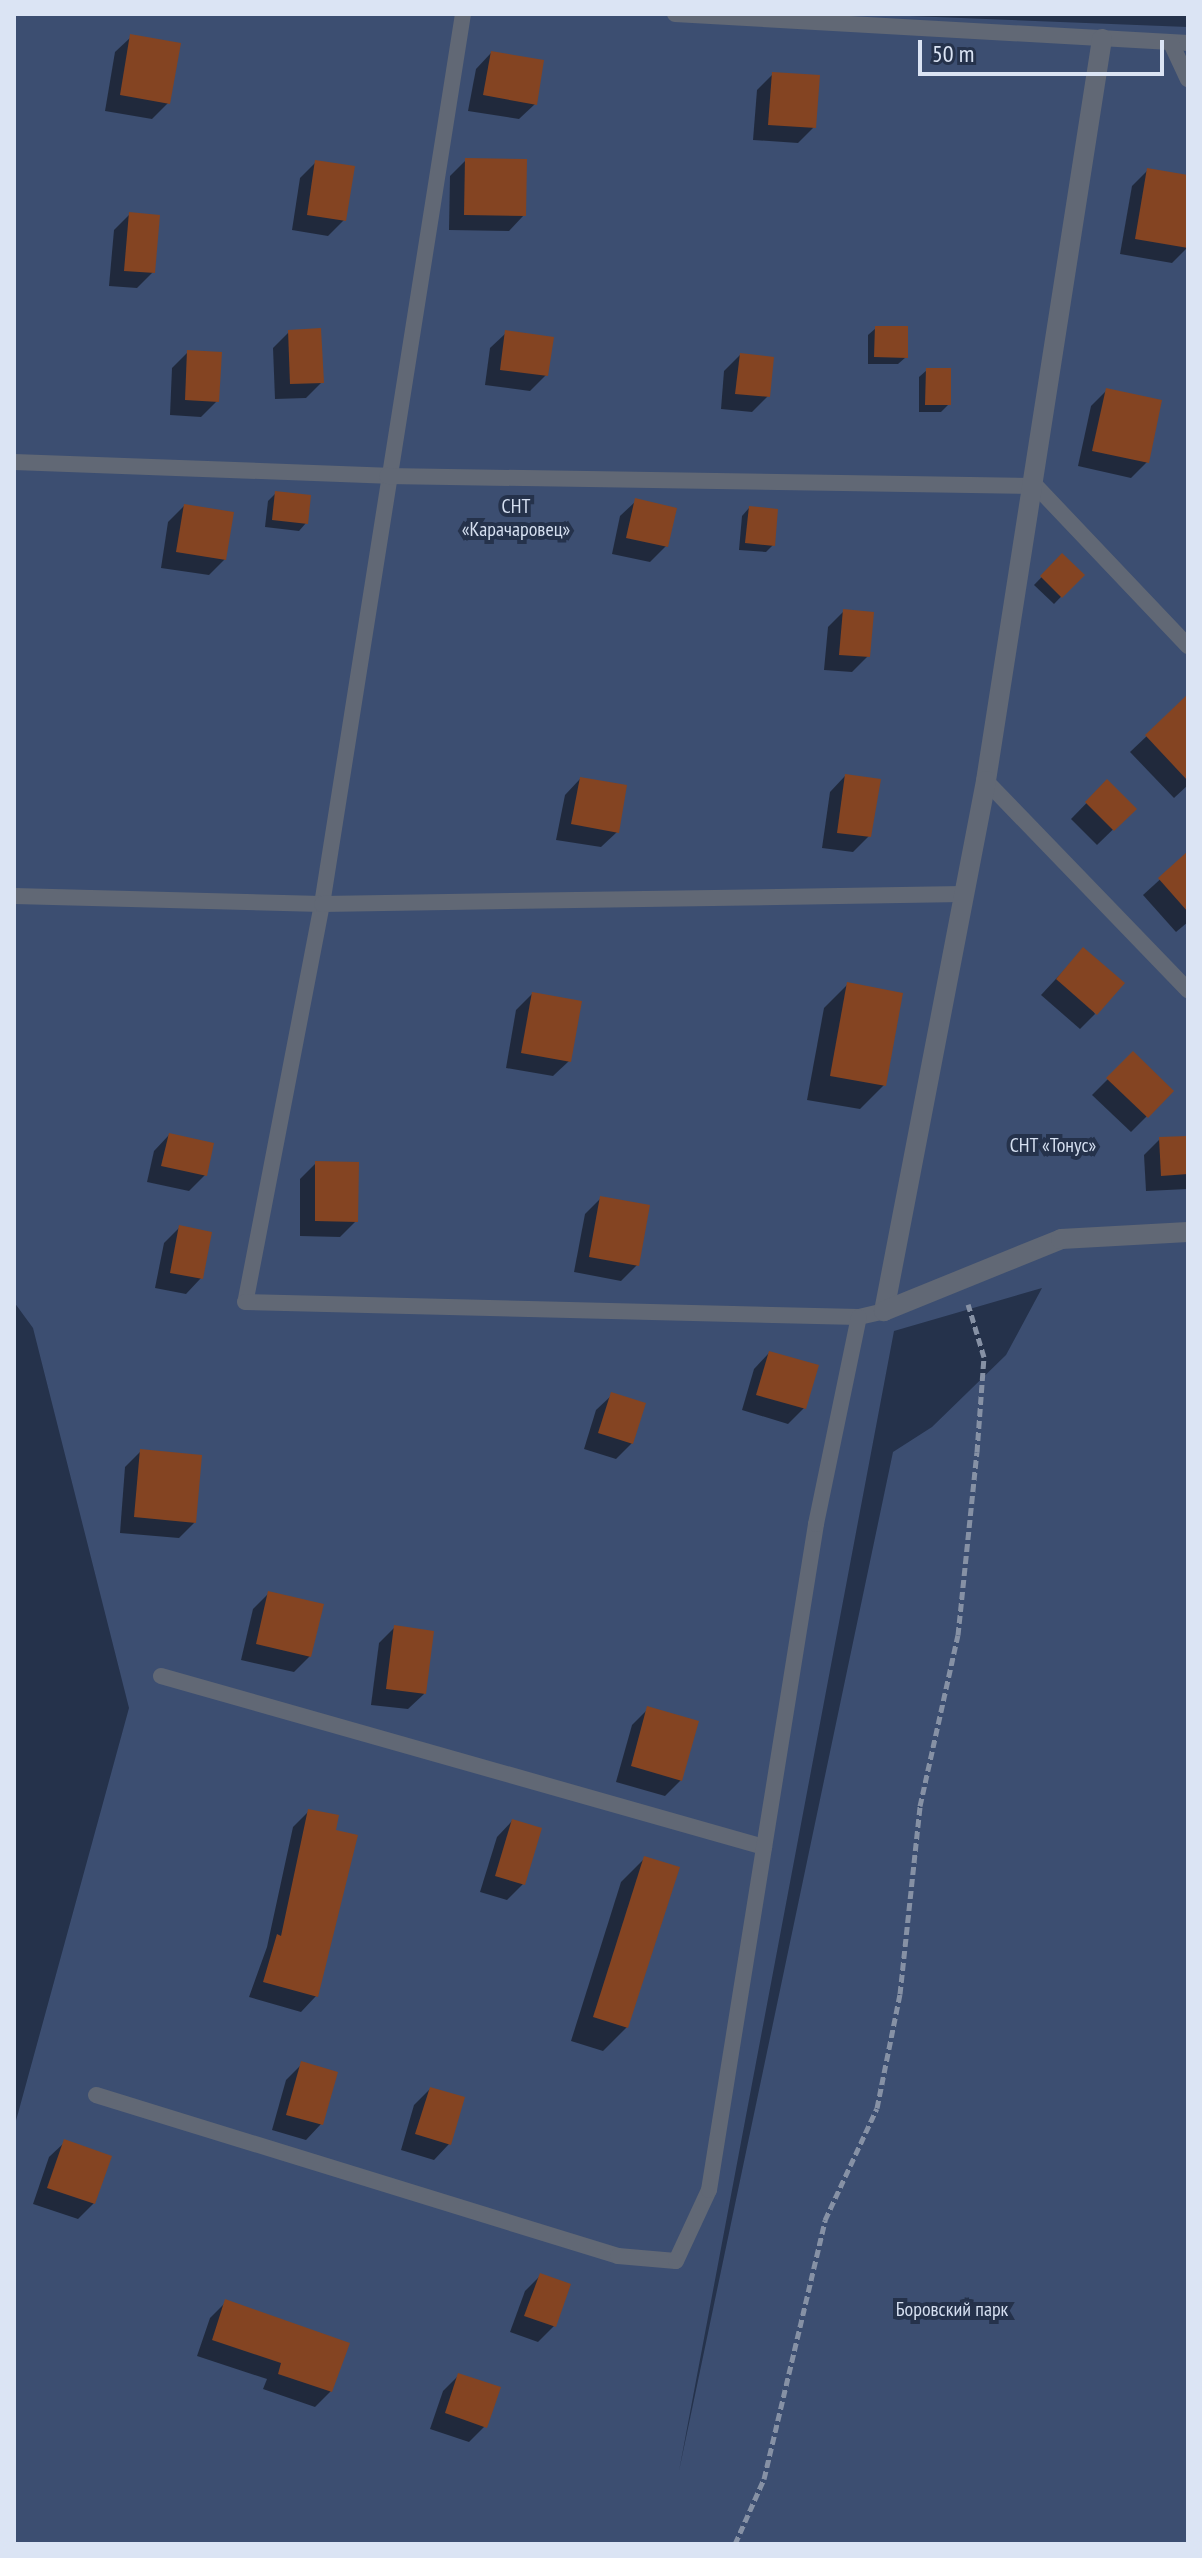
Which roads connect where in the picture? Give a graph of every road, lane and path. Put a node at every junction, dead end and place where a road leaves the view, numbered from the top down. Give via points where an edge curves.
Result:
1 (463, 14) edge
2 (675, 14) edge
3 (1102, 39) junction
4 (1171, 43) junction
5 (1188, 43) edge
6 (1188, 79) edge
7 (14, 462) edge
8 (387, 476) junction
9 (1036, 486) junction
10 (1188, 646) edge
11 (986, 781) junction
12 (963, 894) junction
13 (14, 896) edge
14 (322, 904) junction
15 (1188, 990) edge
16 (1188, 1232) edge
17 (961, 1280) junction
18 (884, 1311) junction
19 (859, 1317) junction
20 (161, 1676) dead end
21 (764, 1847) junction
22 (96, 2095) dead end
23 (735, 2544) edge

1 - 8 lane
2 - 3 lane
3 - 4 lane
3 - 9 street
4 - 5 lane
4 - 6 lane
7 - 8 lane
8 - 9 lane
8 - 14 lane
9 - 10 lane
9 - 11 street
11 - 12 street
11 - 15 lane
12 - 14 lane
12 - 18 street
13 - 14 lane
14 - 19 lane via 245,1302
16 - 17 street via 1061,1239
17 - 18 street
17 - 23 path via 984,1357 977,1452 958,1635 920,1806 900,1994 877,2108 825,2220 764,2479
18 - 19 lane
19 - 21 lane via 816,1524
20 - 21 lane
21 - 22 lane via 709,2190 676,2261 618,2256

